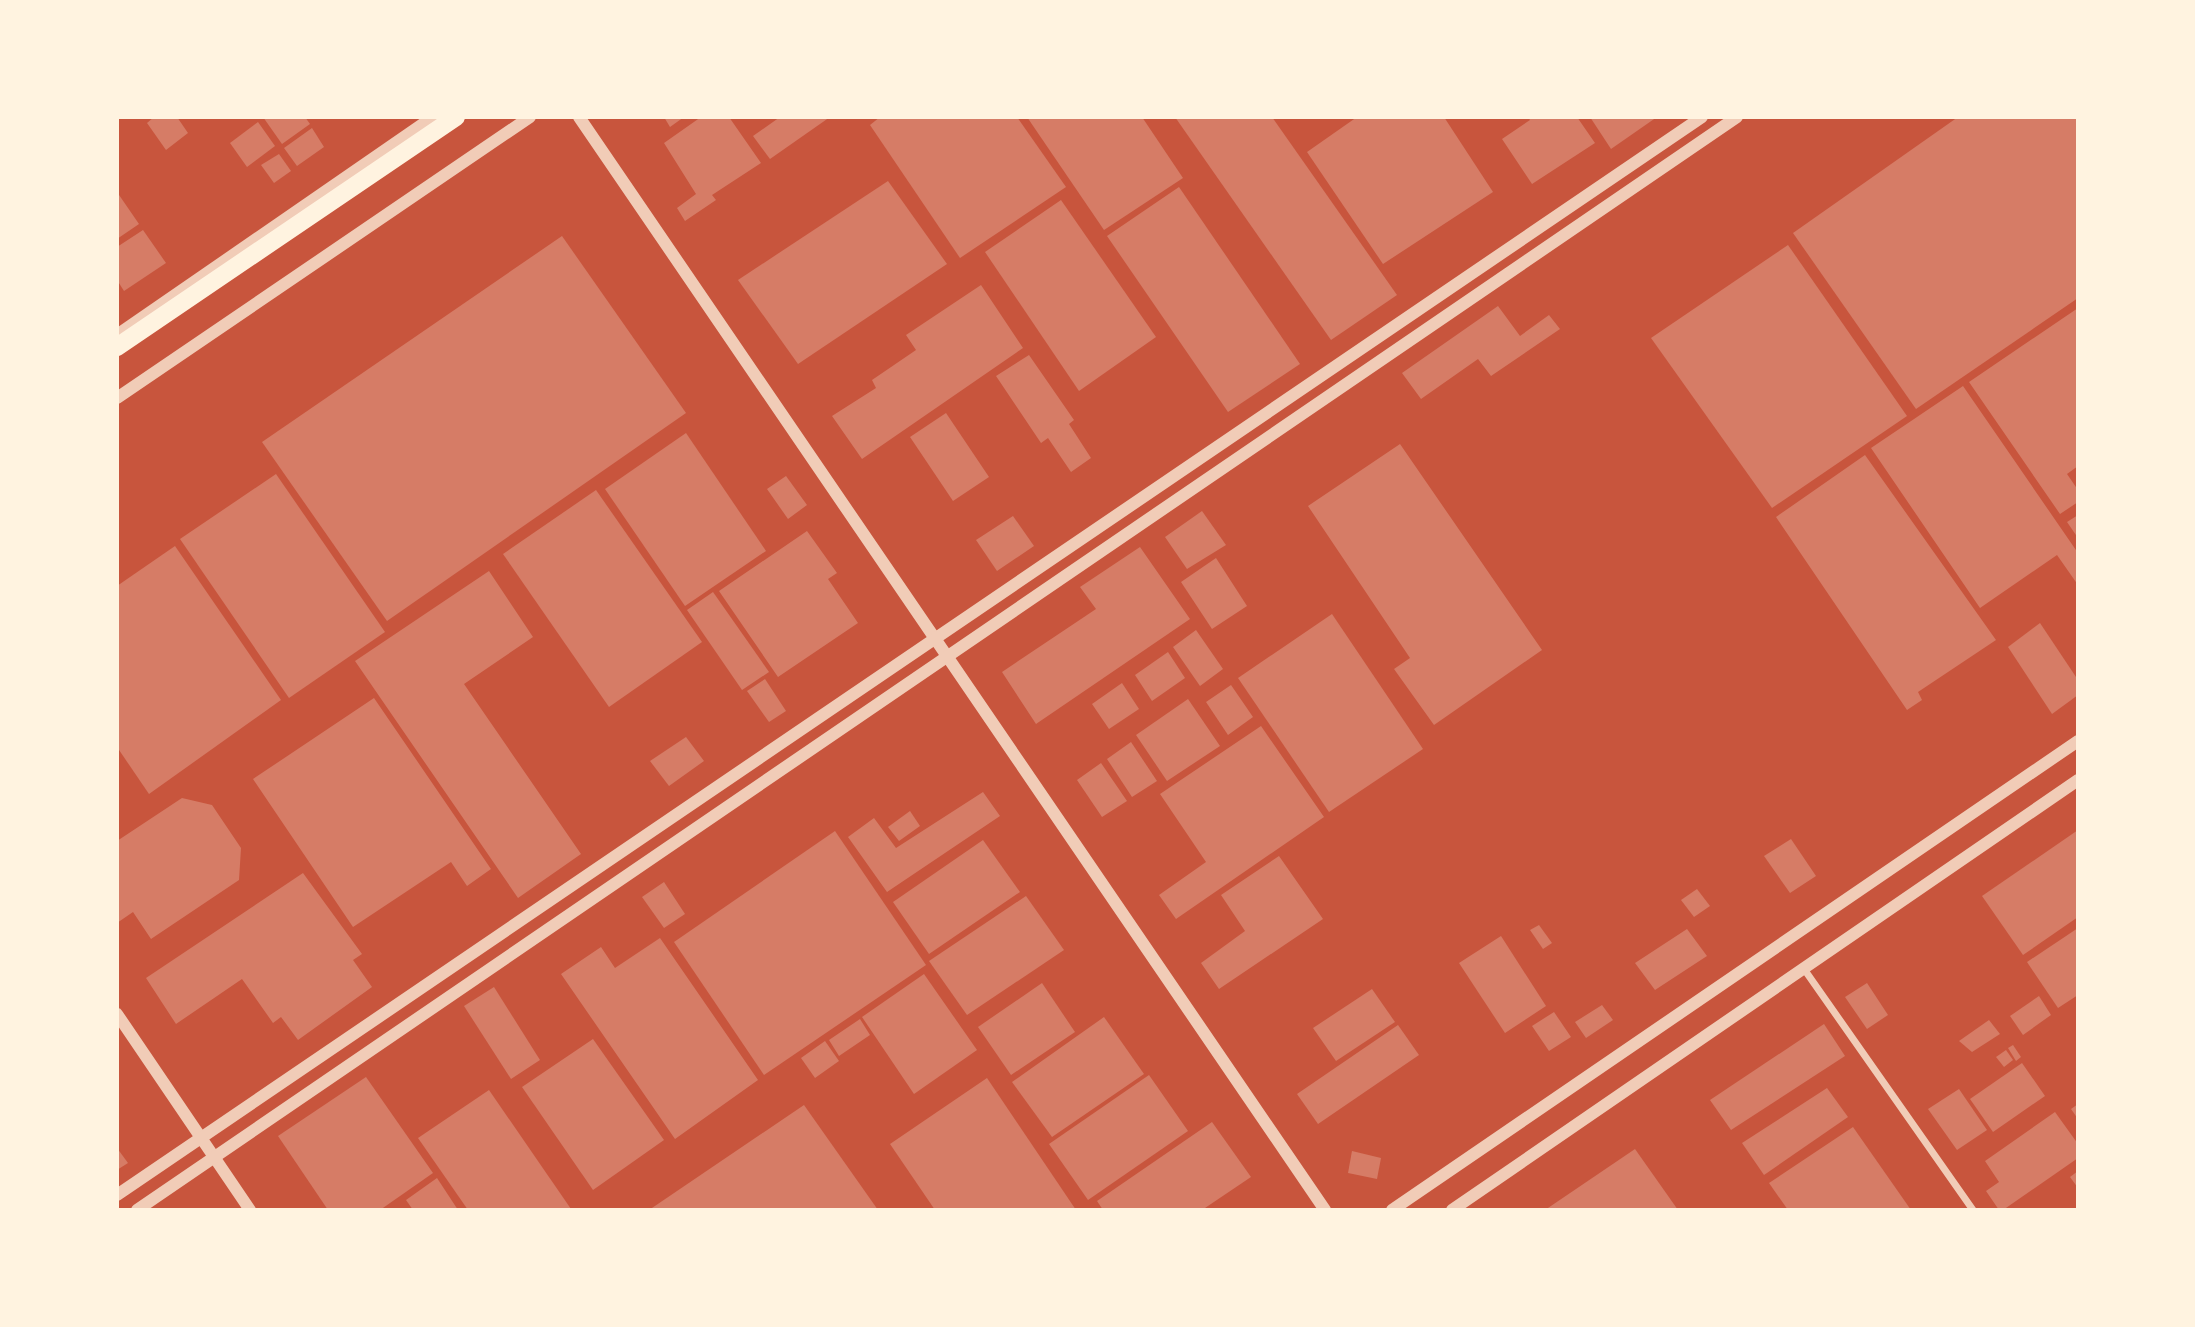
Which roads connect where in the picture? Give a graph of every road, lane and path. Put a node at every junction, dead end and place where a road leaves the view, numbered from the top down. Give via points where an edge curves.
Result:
1 (433, 117) edge
2 (444, 117) edge
3 (456, 117) edge
4 (530, 117) edge
5 (579, 117) edge
6 (1702, 117) edge
7 (1737, 117) edge
8 (117, 337) edge
9 (117, 347) edge
10 (117, 398) edge
11 (937, 639) junction
12 (947, 657) junction
13 (2078, 741) edge
14 (2078, 780) edge
15 (1804, 969) junction
16 (117, 1014) edge
17 (201, 1136) junction
18 (214, 1157) junction
19 (117, 1195) edge
20 (137, 1210) edge
21 (250, 1210) edge
22 (1325, 1210) edge
23 (1392, 1210) edge
24 (1451, 1210) edge
25 (1973, 1210) edge

1 - 8 street
2 - 8 highway
3 - 9 highway
4 - 10 street
5 - 11 street
6 - 11 street
7 - 12 street
11 - 12 street
11 - 17 street
12 - 18 street
12 - 22 street
13 - 23 street
14 - 15 street
15 - 24 street
15 - 25 street
16 - 17 street
17 - 18 street
17 - 19 street
18 - 20 street
18 - 21 street

